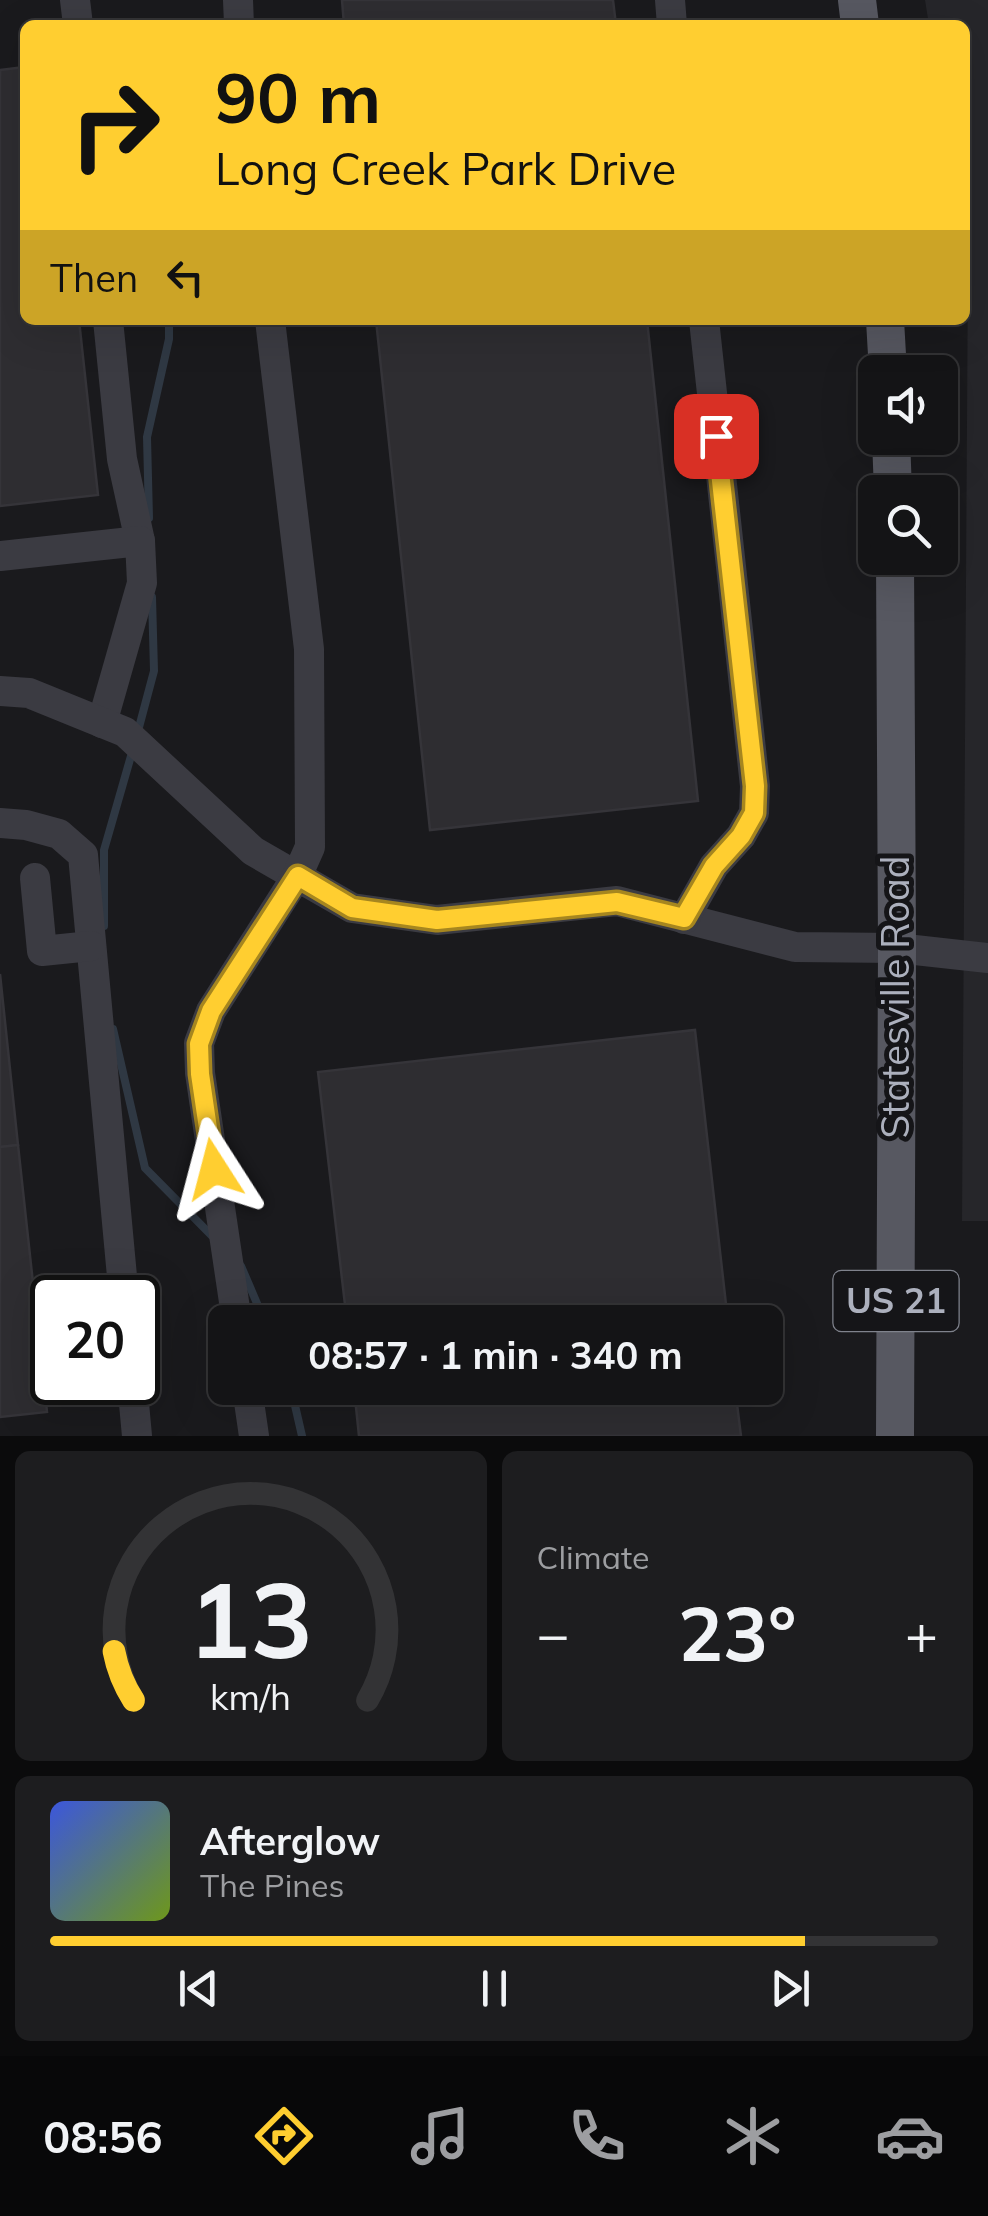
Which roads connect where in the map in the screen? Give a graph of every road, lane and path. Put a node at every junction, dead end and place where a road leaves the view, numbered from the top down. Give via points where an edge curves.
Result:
1 (108, 325) edge
2 (271, 325) edge
3 (705, 325) edge
4 (885, 325) edge
5 (887, 355) edge
6 (140, 541) junction
7 (0, 556) edge
8 (895, 575) edge
9 (0, 691) edge
10 (102, 723) junction
11 (0, 823) edge
12 (298, 876) junction
13 (35, 878) dead end
14 (684, 918) junction
15 (91, 946) junction
16 (897, 948) junction
17 (988, 958) edge
18 (122, 1275) edge
19 (234, 1305) edge
20 (135, 1405) edge
21 (249, 1405) edge
22 (138, 1436) edge
23 (254, 1436) edge
24 (895, 1436) edge

1 - 6 street via 122,460
2 - 12 street via 309,649 310,848
3 - 14 street via 755,786 754,813
4 - 5 main road
6 - 7 street
6 - 10 street via 142,583
8 - 16 main road, Statesville Road / US 21
9 - 10 street via 29,693
10 - 12 street via 125,732 252,850
11 - 15 street via 59,834 82,855
12 - 14 street via 352,908 437,920 617,902
12 - 19 street via 211,1011 199,1044
13 - 15 street via 42,952
14 - 16 street via 795,946
15 - 18 street
16 - 17 street
16 - 24 main road, Statesville Road / US 21
20 - 22 street
21 - 23 street

